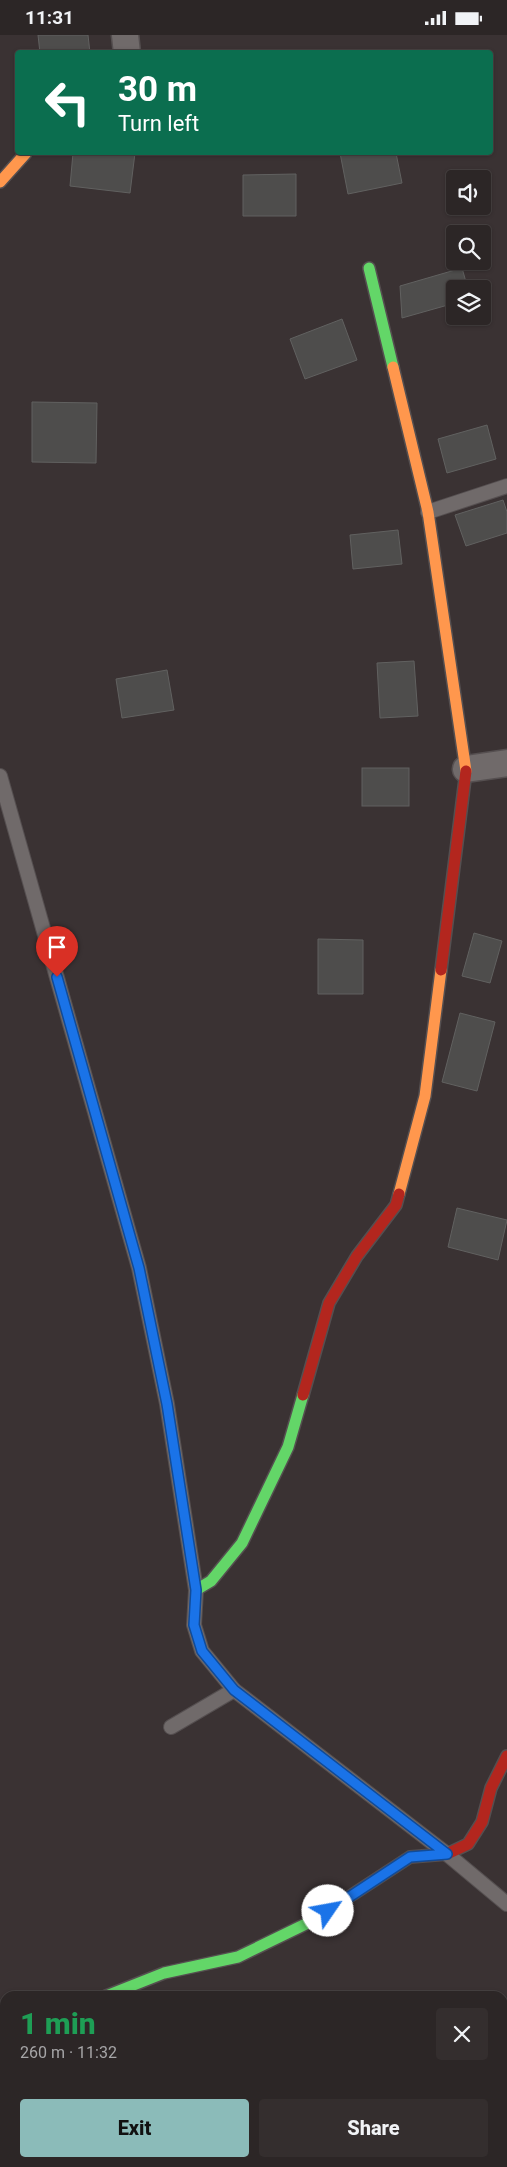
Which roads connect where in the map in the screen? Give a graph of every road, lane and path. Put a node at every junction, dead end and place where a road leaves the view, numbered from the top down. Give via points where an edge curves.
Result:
1 (125, 35) edge
2 (127, 50) edge
3 (24, 155) edge
4 (0, 182) edge
5 (369, 268) dead end
6 (507, 486) edge
7 (428, 512) junction
8 (507, 763) edge
9 (466, 769) junction
10 (0, 776) edge
11 (196, 1590) junction
12 (234, 1690) junction
13 (171, 1727) dead end
14 (507, 1756) edge
15 (447, 1854) junction
16 (507, 1904) edge
17 (119, 1991) edge

1 - 2 street
3 - 4 street
5 - 7 street
6 - 7 lane
7 - 9 street
8 - 9 street
9 - 11 street via 425,1096 396,1205 357,1256 330,1303 288,1447 242,1543 211,1581
10 - 11 lane via 139,1268 167,1404
11 - 12 lane via 194,1625 202,1651
12 - 13 lane
12 - 15 lane
14 - 15 street via 491,1788 482,1822 468,1844
15 - 16 lane
15 - 17 street via 410,1857 312,1921 238,1957 164,1973

